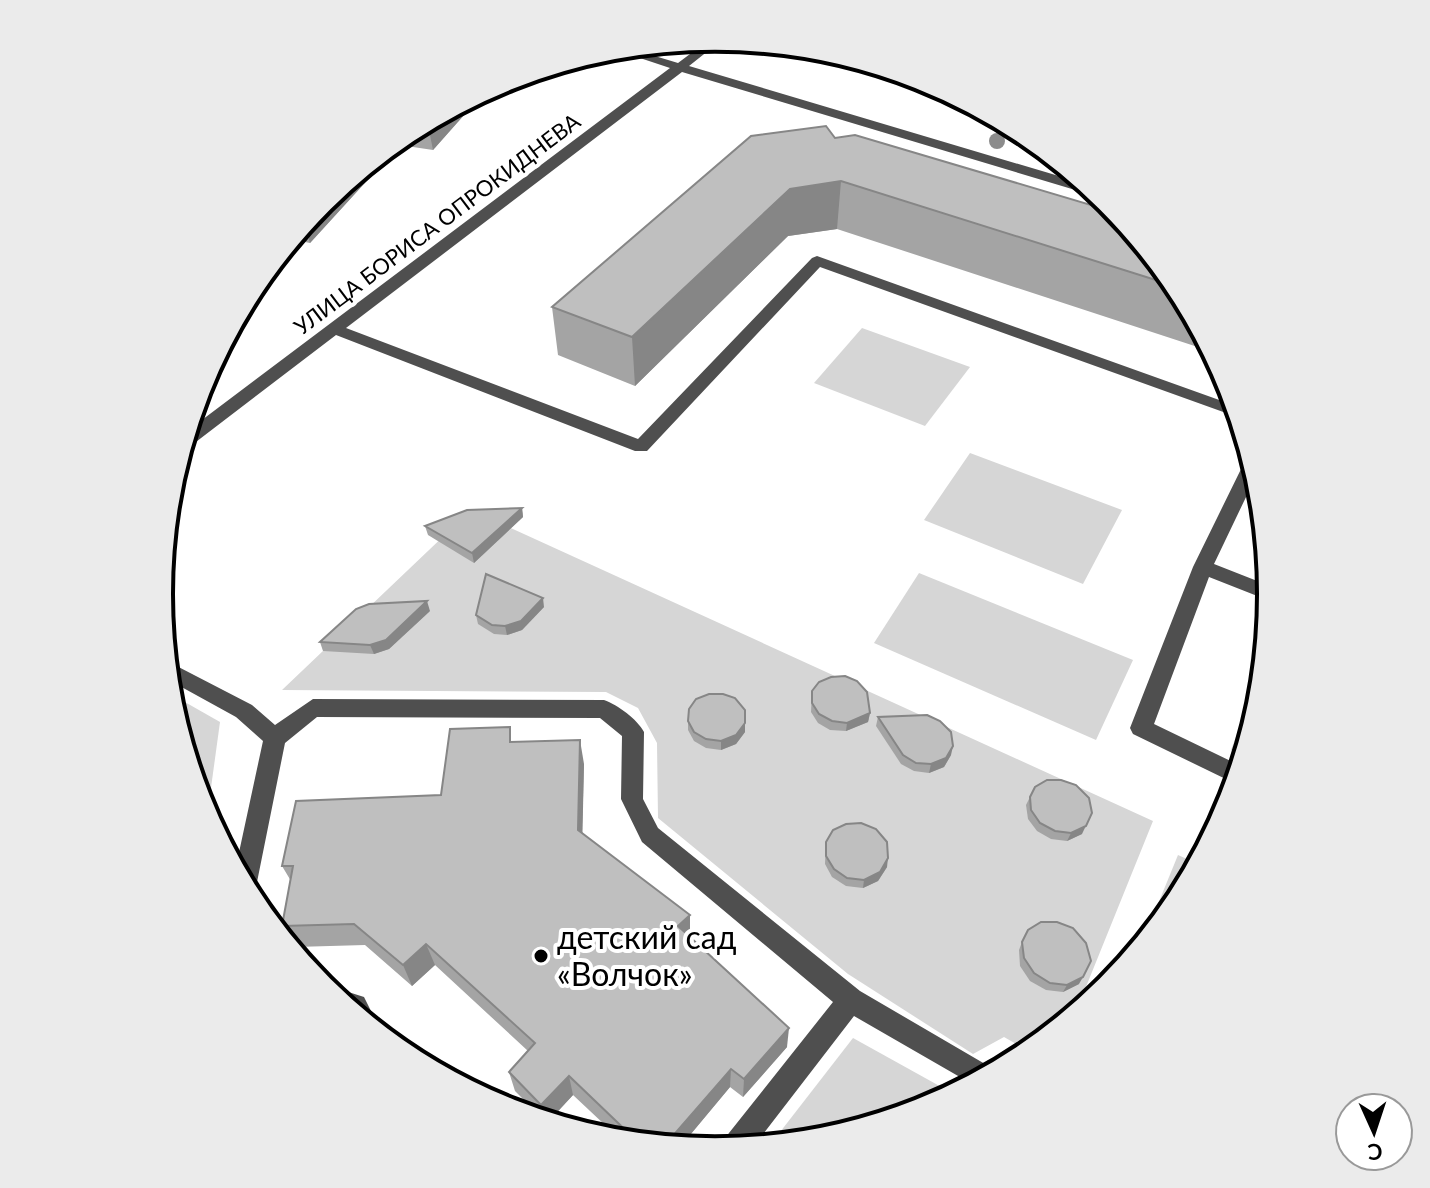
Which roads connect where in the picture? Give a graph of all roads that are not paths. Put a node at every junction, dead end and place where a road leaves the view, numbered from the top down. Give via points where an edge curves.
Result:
1 (700, 52) edge
2 (646, 57) edge
3 (682, 67) junction
4 (1067, 183) edge
5 (335, 329) junction
6 (1224, 408) edge
7 (198, 432) edge
8 (1245, 480) edge
9 (1203, 567) junction
10 (1257, 588) edge
11 (179, 675) edge
12 (275, 738) junction
13 (1227, 770) edge
14 (248, 868) edge
15 (851, 1000) junction
16 (973, 1070) edge
17 (745, 1135) edge

1 - 3 street, УЛИЦА БОРИСА ОПРОКИДНЕВА
2 - 3 street
3 - 4 street
3 - 5 street, УЛИЦА БОРИСА ОПРОКИДНЕВА
5 - 6 street via 641,447 817,261
5 - 7 street, УЛИЦА БОРИСА ОПРОКИДНЕВА
8 - 9 street
9 - 10 street
9 - 13 street via 1141,728
11 - 12 street via 244,711
12 - 14 street
12 - 15 street via 313,708 604,709 633,732 632,799 650,835
15 - 16 street
15 - 17 street

